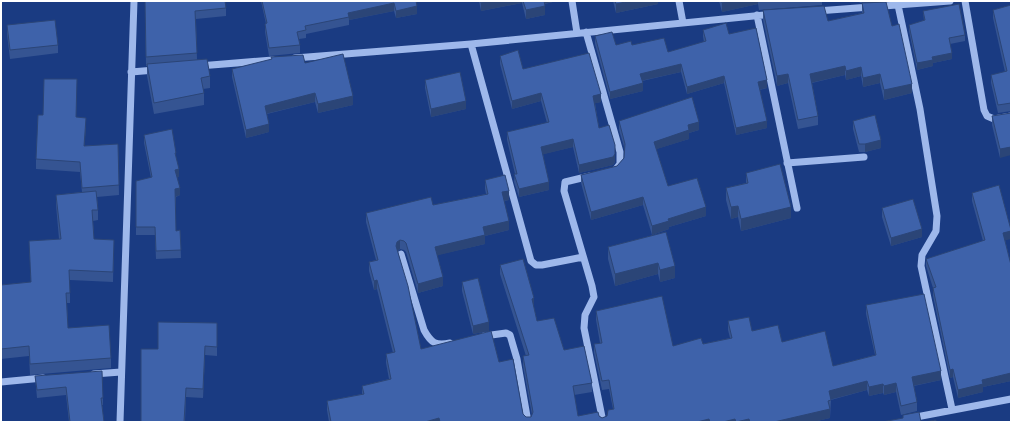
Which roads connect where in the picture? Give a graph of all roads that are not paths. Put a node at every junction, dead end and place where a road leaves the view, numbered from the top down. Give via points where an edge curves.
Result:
1 (134, 1) edge
2 (572, 1) edge
3 (679, 1) edge
4 (950, 1) edge
5 (965, 1) edge
6 (935, 2) edge
7 (908, 3) edge
8 (898, 5) junction
9 (812, 11) edge
10 (781, 13) edge
11 (758, 15) junction
12 (683, 24) junction
13 (586, 32) junction
14 (577, 33) junction
15 (471, 44) junction
16 (289, 59) edge
17 (281, 60) edge
18 (194, 67) edge
19 (163, 69) edge
20 (131, 72) junction
21 (1011, 116) edge
22 (864, 157) dead end
23 (788, 163) junction
24 (610, 171) edge
25 (596, 174) edge
26 (797, 208) dead end
27 (401, 254) dead end
28 (583, 257) junction
29 (479, 337) edge
30 (456, 342) edge
31 (121, 372) junction
32 (84, 375) edge
33 (54, 377) edge
34 (1, 382) edge
35 (1011, 399) edge
36 (952, 410) junction
37 (902, 419) edge
38 (120, 422) edge
39 (528, 422) edge
40 (603, 422) edge

1 - 20 street
2 - 14 street
3 - 12 street
4 - 6 street
5 - 21 street via 984,110 987,116 994,119
6 - 7 street
7 - 8 street
8 - 9 street
8 - 36 street via 920,109 938,223 922,255 921,266
10 - 11 street
11 - 12 street
11 - 23 street
12 - 13 street
13 - 14 street
13 - 24 street via 620,152 620,164
14 - 15 street
15 - 16 street
15 - 28 street via 531,261 542,266
17 - 18 street
19 - 20 street
20 - 31 street
22 - 23 street
23 - 26 street
25 - 28 street via 566,182 564,191
27 - 30 street via 429,339 436,344
28 - 40 street via 594,297 585,315 584,328
29 - 39 street via 506,333 510,335
31 - 32 street
31 - 38 street
33 - 34 street
35 - 36 street
36 - 37 street

